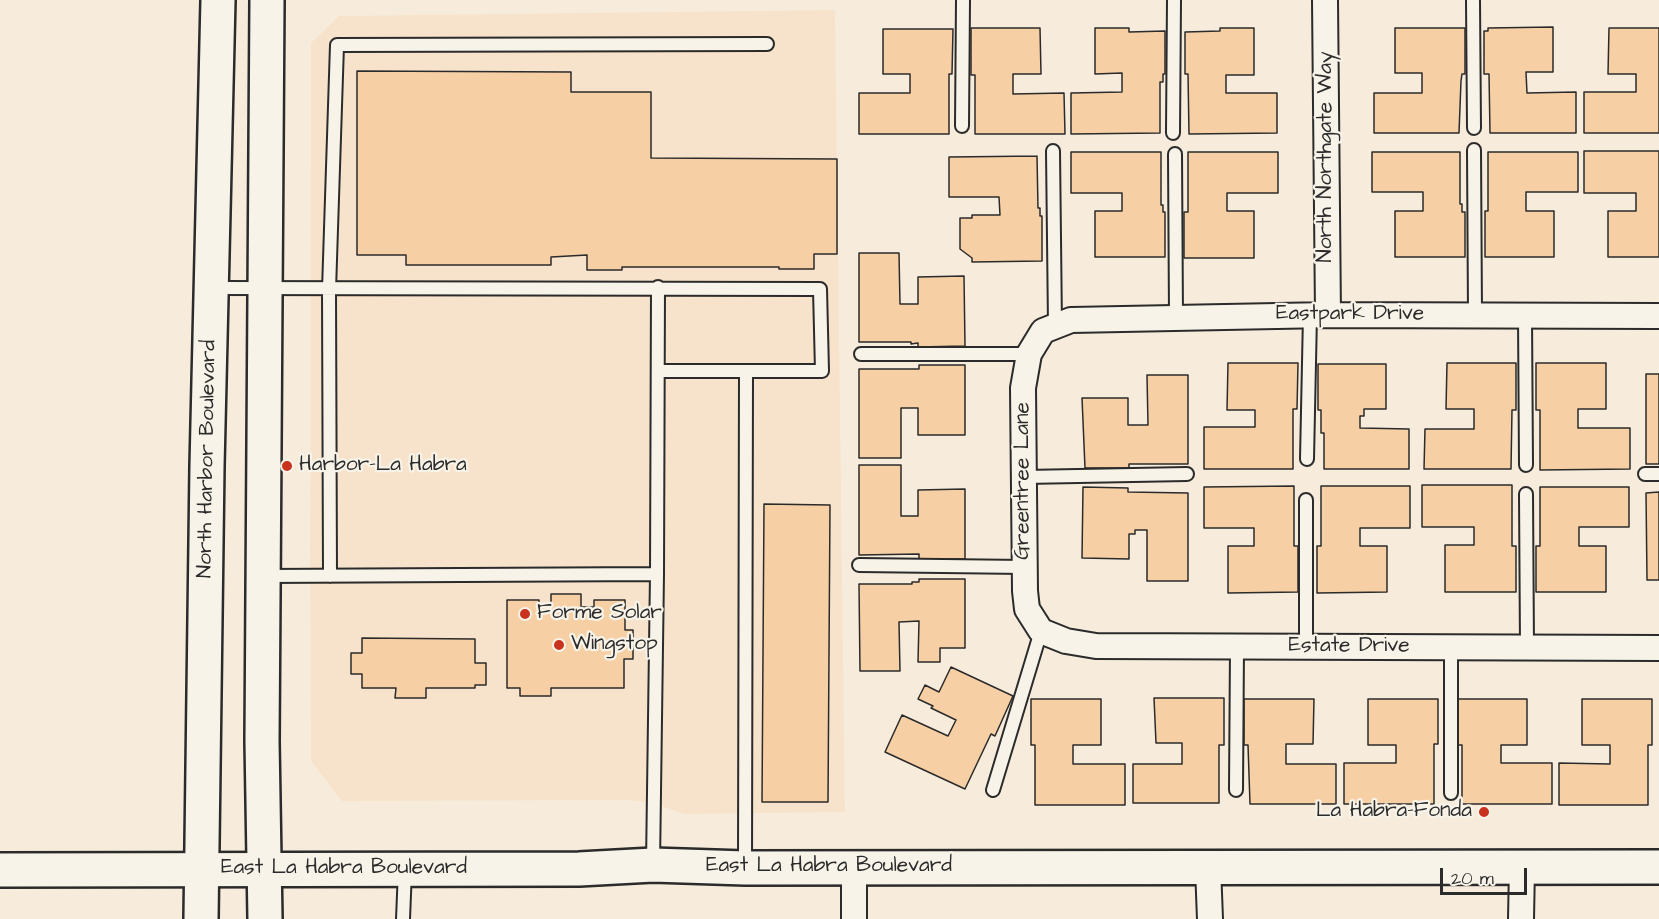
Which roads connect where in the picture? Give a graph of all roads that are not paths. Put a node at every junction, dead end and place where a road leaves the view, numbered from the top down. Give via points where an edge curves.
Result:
1 (218, 0) edge
2 (267, 0) edge
3 (963, 0) edge
4 (1174, 0) edge
5 (1325, 0) edge
6 (1473, 0) edge
7 (767, 44) dead end
8 (962, 126) dead end
9 (1474, 128) dead end
10 (1173, 133) dead end
11 (1474, 150) dead end
12 (1053, 151) dead end
13 (1175, 154) dead end
14 (658, 287) junction
15 (211, 288) junction
16 (264, 289) junction
17 (329, 290) junction
18 (1319, 315) junction
19 (1475, 315) junction
20 (1525, 315) junction
21 (1659, 316) edge
22 (1176, 317) junction
23 (1049, 328) junction
24 (861, 354) dead end
25 (1029, 354) junction
26 (658, 371) junction
27 (746, 371) junction
28 (1307, 459) dead end
29 (1526, 465) dead end
30 (1187, 474) dead end
31 (1645, 474) dead end
32 (1659, 474) edge
33 (1024, 477) junction
34 (1526, 494) dead end
35 (1306, 500) dead end
36 (859, 566) dead end
37 (1024, 567) junction
38 (657, 574) junction
39 (262, 576) junction
40 (330, 576) junction
41 (1041, 631) junction
42 (1237, 647) junction
43 (1306, 648) junction
44 (1451, 648) junction
45 (1527, 648) junction
46 (1659, 648) edge
47 (993, 790) dead end
48 (1236, 790) dead end
49 (1451, 793) dead end
50 (653, 865) junction
51 (854, 867) junction
52 (1209, 867) junction
53 (1522, 867) junction
54 (1659, 867) edge
55 (745, 868) junction
56 (0, 870) edge
57 (202, 870) junction
58 (265, 870) junction
59 (405, 870) junction
60 (201, 919) edge
61 (265, 919) edge
62 (403, 919) edge
63 (854, 919) edge
64 (1209, 919) edge
65 (1521, 919) edge

1 - 15 main road, North Harbor Boulevard
2 - 16 main road
3 - 8 lane
4 - 10 lane
5 - 18 street, North Northgate Way
6 - 9 lane
7 - 17 lane via 337,45
11 - 19 lane
12 - 23 lane
13 - 22 lane
14 - 17 lane
14 - 26 lane
14 - 27 lane via 820,289 822,371
15 - 16 lane
15 - 57 main road, North Harbor Boulevard
16 - 17 lane
16 - 39 main road
17 - 40 lane
18 - 19 street, Eastpark Drive
18 - 22 street, Eastpark Drive
18 - 28 lane
19 - 20 street, Eastpark Drive
20 - 21 street, Eastpark Drive
20 - 29 lane
22 - 23 street, Eastpark Drive via 1071,320
23 - 25 street, Greentree Lane
24 - 25 lane
25 - 33 street, Greentree Lane via 1023,388
26 - 27 lane
26 - 38 lane
27 - 55 lane
30 - 33 lane
31 - 32 lane
33 - 37 street, Greentree Lane
34 - 45 lane
35 - 43 lane
36 - 37 lane
37 - 41 street, Greentree Lane via 1027,609
38 - 40 lane
38 - 50 lane
39 - 40 lane
39 - 58 main road
41 - 42 street, Estate Drive via 1066,641 1096,646
41 - 47 lane
42 - 43 street, Estate Drive
42 - 48 lane
43 - 44 street, Estate Drive
44 - 45 street, Estate Drive
44 - 49 lane
45 - 46 street, Estate Drive
50 - 55 main road, East La Habra Boulevard
50 - 59 main road, East La Habra Boulevard
51 - 52 main road, East La Habra Boulevard
51 - 55 main road, East La Habra Boulevard
51 - 63 street
52 - 53 main road, East La Habra Boulevard
52 - 64 street
53 - 54 main road, East La Habra Boulevard
53 - 65 street
56 - 57 main road, East La Habra Boulevard
57 - 58 main road, East La Habra Boulevard
57 - 60 main road, North Harbor Boulevard
58 - 59 main road, East La Habra Boulevard
58 - 61 main road
59 - 62 lane

